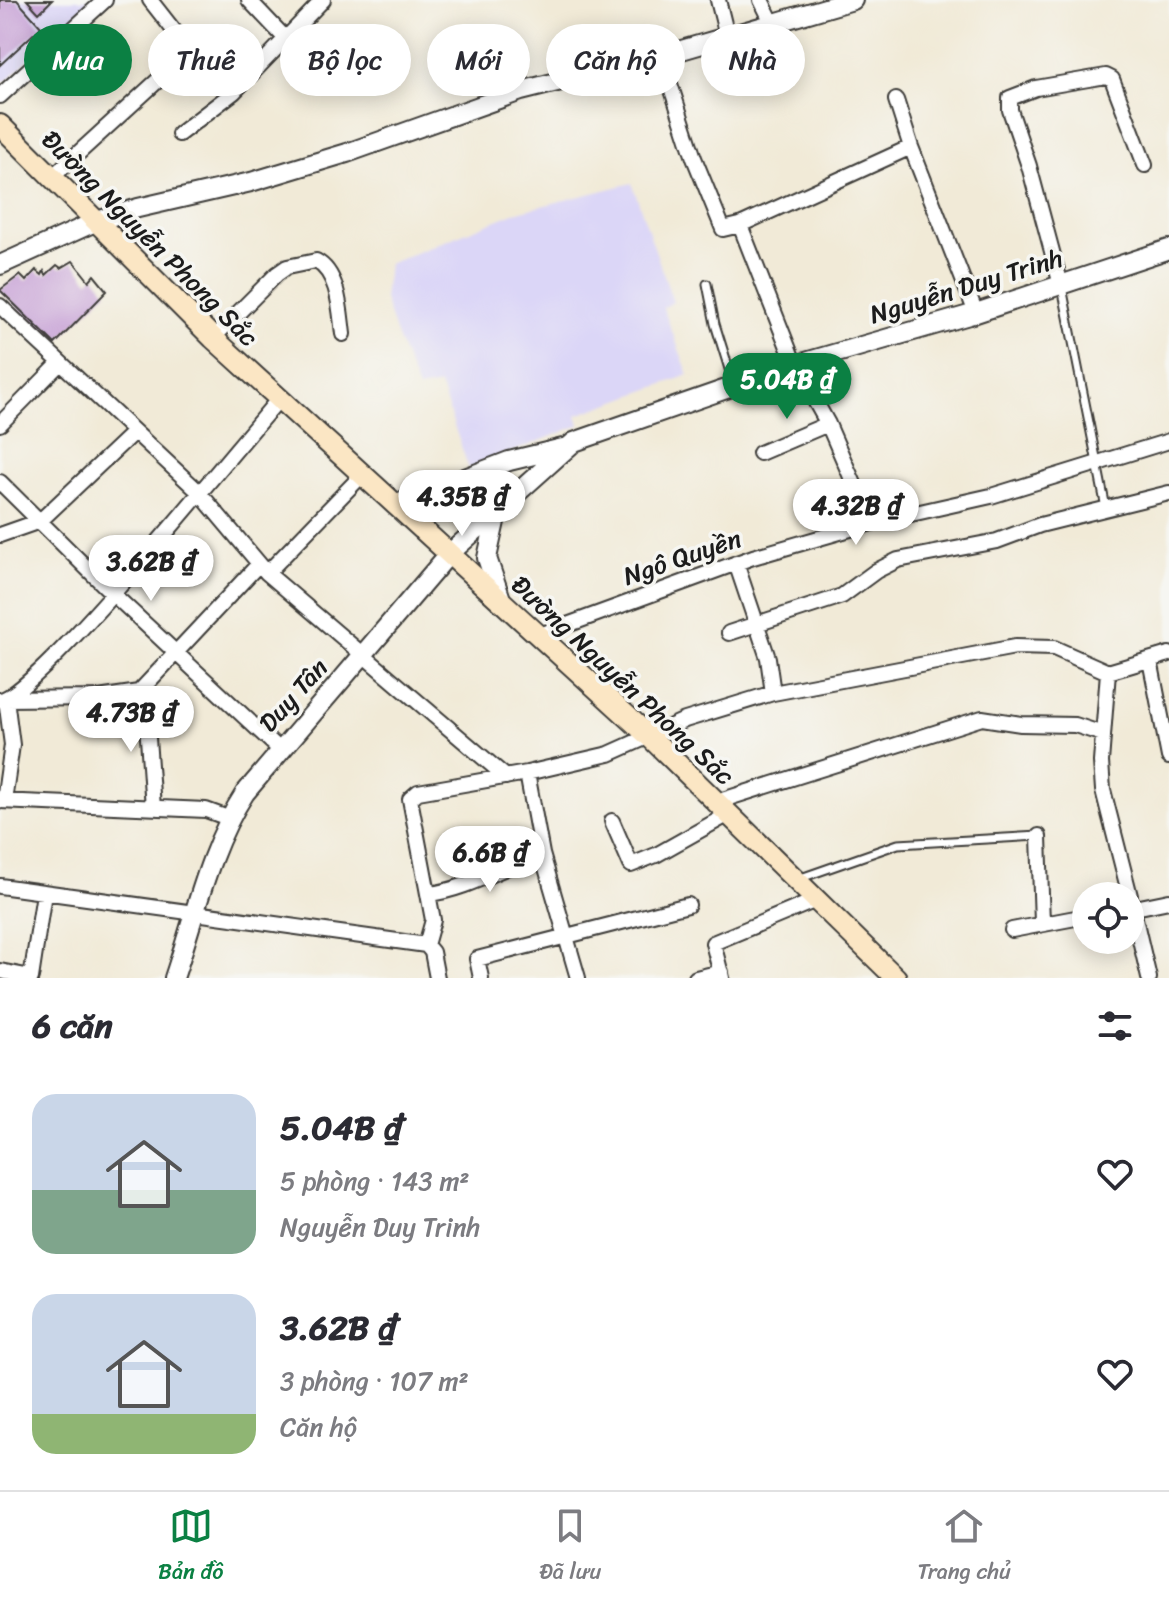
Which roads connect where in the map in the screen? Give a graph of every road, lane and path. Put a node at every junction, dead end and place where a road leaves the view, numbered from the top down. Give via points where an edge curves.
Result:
1 (105, 0) edge
2 (150, 0) edge
3 (249, 0) edge
4 (323, 0) edge
5 (718, 0) edge
6 (761, 0) edge
7 (853, 0) edge
8 (169, 24) edge
9 (300, 24) edge
10 (724, 24) edge
11 (773, 24) joint
12 (280, 33) edge
13 (280, 45) edge
14 (264, 61) edge
15 (546, 85) edge
16 (148, 89) edge
17 (0, 96) edge
18 (229, 96) edge
19 (674, 96) edge
20 (896, 100) dead end
21 (0, 125) edge
22 (179, 134) dead end
23 (911, 147) junction
24 (1145, 165) dead end
25 (50, 179) junction
26 (97, 221) junction
27 (740, 225) junction
28 (1169, 249) edge
29 (0, 265) edge
30 (707, 284) dead end
31 (1061, 285) junction
32 (0, 306) edge
33 (976, 313) junction
34 (343, 334) dead end
35 (213, 338) junction
36 (60, 363) junction
37 (795, 365) junction
38 (735, 387) junction
39 (279, 399) junction
40 (0, 424) edge
41 (828, 424) junction
42 (134, 432) junction
43 (1169, 441) edge
44 (565, 447) junction
45 (760, 453) dead end
46 (1097, 463) junction
47 (361, 476) junction
48 (0, 482) edge
49 (198, 491) junction
50 (1169, 493) edge
51 (395, 505) junction
52 (498, 507) junction
53 (1106, 508) junction
54 (40, 521) junction
55 (871, 523) junction
56 (0, 535) edge
57 (448, 555) junction
58 (736, 563) junction
59 (262, 569) junction
60 (113, 594) junction
61 (503, 605) junction
62 (757, 625) junction
63 (729, 633) dead end
64 (537, 636) junction
65 (176, 652) junction
66 (365, 654) junction
67 (1169, 654) edge
68 (1150, 660) junction
69 (1108, 672) junction
70 (139, 692) junction
71 (773, 693) junction
72 (3, 699) edge
73 (1103, 734) junction
74 (650, 737) junction
75 (279, 749) junction
76 (1169, 757) edge
77 (527, 773) junction
78 (506, 777) junction
79 (2, 801) edge
80 (153, 808) junction
81 (722, 808) junction
82 (228, 818) junction
83 (612, 821) dead end
84 (1039, 836) joint
85 (542, 854) junction
86 (796, 880) junction
87 (1126, 882) edge
88 (0, 886) edge
89 (44, 893) junction
90 (429, 894) junction
91 (816, 900) junction
92 (1169, 901) edge
93 (1144, 902) edge
94 (688, 905) dead end
95 (196, 911) junction
96 (1072, 918) edge
97 (1042, 923) junction
98 (1012, 930) dead end
99 (568, 937) junction
100 (426, 945) junction
101 (1143, 954) edge
102 (0, 971) edge
103 (721, 975) edge
104 (31, 977) edge
105 (174, 978) edge
106 (437, 978) edge
107 (481, 978) edge
108 (578, 978) edge
109 (696, 978) edge
110 (896, 978) edge
111 (1149, 978) edge

1 - 17 street
2 - 8 street
3 - 12 street
4 - 9 street
5 - 10 street
6 - 11 street
7 - 11 street
13 - 14 street
15 - 26 street via 327,159
16 - 25 street
18 - 22 street
19 - 27 street via 723,229
20 - 23 street
21 - 25 main road, Đường Nguyễn Phong Sắc
23 - 27 street
23 - 33 street
24 - 31 street via 1112,79 1106,76 1010,98
25 - 26 main road, Đường Nguyễn Phong Sắc
26 - 29 street
26 - 35 main road, Đường Nguyễn Phong Sắc
27 - 37 street
28 - 31 street, Nguyễn Duy Trinh
30 - 38 lane
31 - 33 street, Nguyễn Duy Trinh
31 - 46 lane
32 - 36 street
33 - 37 street, Nguyễn Duy Trinh
34 - 35 street via 336,292 327,270 316,261 277,274
35 - 39 main road, Đường Nguyễn Phong Sắc
36 - 40 street
36 - 42 street
37 - 38 street, Nguyễn Duy Trinh
37 - 41 street
38 - 44 street, Nguyễn Duy Trinh
39 - 47 main road, Đường Nguyễn Phong Sắc
39 - 49 street
41 - 45 street
41 - 55 street
42 - 49 street
42 - 54 street
43 - 46 street, Ngô Quyền
44 - 51 street via 509,461
44 - 52 street, Nguyễn Duy Trinh
46 - 53 lane
46 - 55 street, Ngô Quyền via 991,496
47 - 51 main road, Đường Nguyễn Phong Sắc
47 - 59 street
48 - 54 street
49 - 59 street
49 - 60 street
50 - 53 street
51 - 57 main road, Đường Nguyễn Phong Sắc
52 - 57 street, Nguyễn Duy Trinh
52 - 61 street via 487,558
53 - 62 street via 997,541 898,560 842,596
54 - 56 street
54 - 60 street
55 - 58 street, Ngô Quyền
57 - 61 main road, Đường Nguyễn Phong Sắc
57 - 66 street, Duy Tân
58 - 62 street
58 - 64 street, Ngô Quyền
59 - 65 street
59 - 66 street
60 - 65 street
60 - 72 street via 28,683
61 - 64 main road, Đường Nguyễn Phong Sắc
62 - 63 street
62 - 71 street
64 - 74 main road, Đường Nguyễn Phong Sắc
65 - 70 street
65 - 75 street
66 - 75 street, Duy Tân
66 - 78 street
67 - 68 street
68 - 69 street
68 - 76 street
69 - 71 street via 1054,648 1015,647
69 - 73 street
70 - 72 street
70 - 80 street via 147,724
71 - 74 street via 685,720
72 - 79 street via 12,745
73 - 81 street via 1075,725 982,718
73 - 87 street via 1103,790
74 - 77 street via 609,754
74 - 81 main road, Đường Nguyễn Phong Sắc
75 - 82 street, Duy Tân
77 - 78 street
77 - 85 street
78 - 90 street via 418,792 410,799
79 - 80 street
80 - 82 street via 206,810
81 - 83 street via 656,855 631,865
81 - 86 main road, Đường Nguyễn Phong Sắc
82 - 95 street, Duy Tân
84 - 86 lane via 898,844
84 - 97 street
85 - 90 street via 502,866 471,885
85 - 99 street
86 - 91 main road, Đường Nguyễn Phong Sắc
88 - 89 street
89 - 95 street
89 - 104 street
90 - 100 street via 433,920
91 - 103 street via 713,943
91 - 110 main road, Đường Nguyễn Phong Sắc
92 - 93 street
94 - 99 street
95 - 100 street
95 - 105 street, Duy Tân
96 - 97 street
97 - 98 street
99 - 107 street via 477,959
99 - 108 street
100 - 106 street
101 - 111 street
102 - 104 street
103 - 109 street

